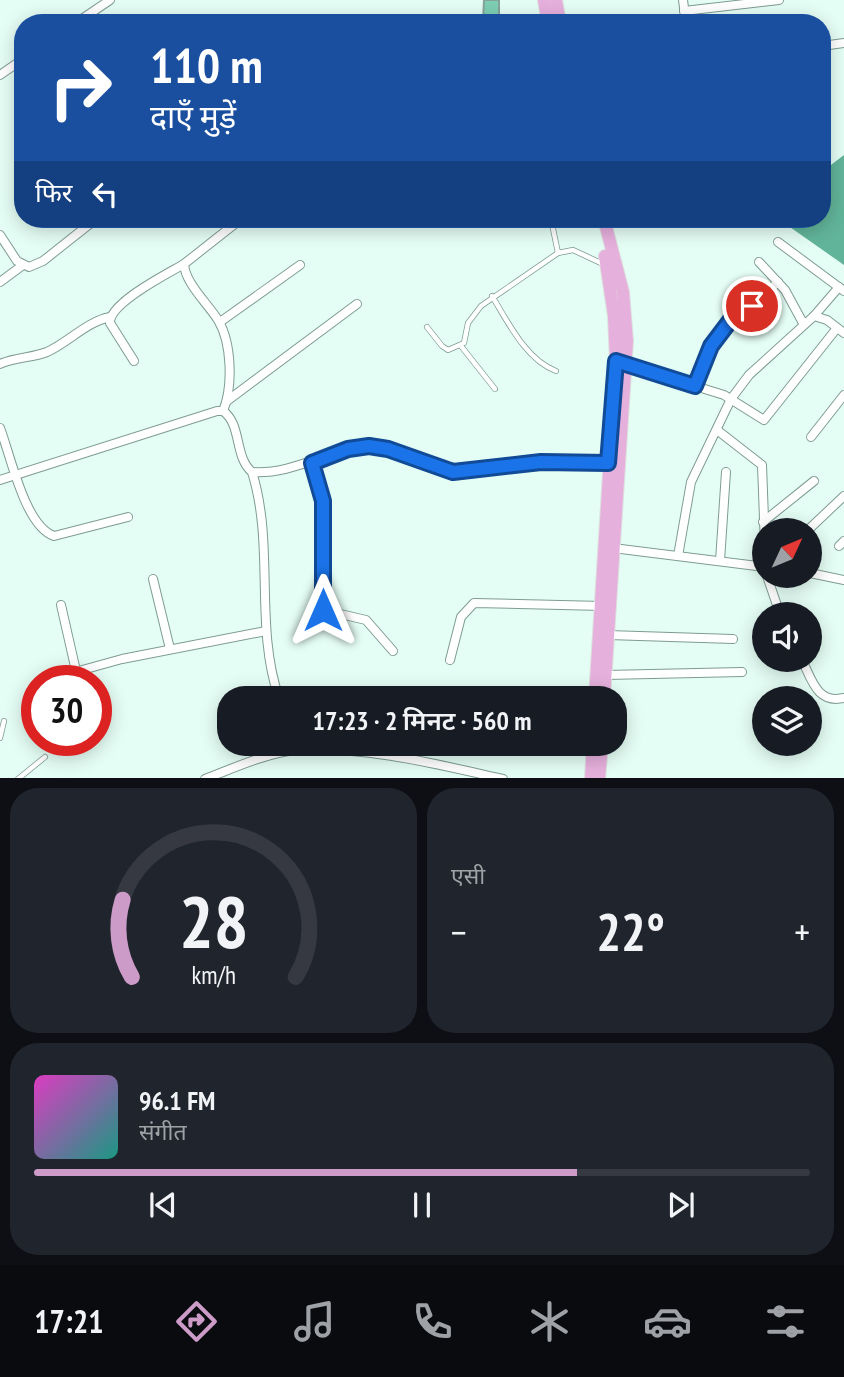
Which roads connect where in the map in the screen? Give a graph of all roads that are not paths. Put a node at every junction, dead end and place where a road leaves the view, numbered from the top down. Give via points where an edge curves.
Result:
1 (110, 0) edge
2 (683, 0) edge
3 (779, 0) edge
4 (684, 11) junction
5 (89, 14) edge
6 (684, 14) edge
7 (85, 228) edge
8 (230, 228) edge
9 (553, 228) edge
10 (598, 228) edge
11 (606, 228) edge
12 (0, 235) edge
13 (778, 242) dead end
14 (558, 253) junction
15 (759, 262) dead end
16 (184, 264) junction
17 (23, 265) junction
18 (300, 265) dead end
19 (608, 267) junction
20 (0, 282) edge
21 (778, 282) junction
22 (842, 289) edge
23 (492, 296) junction
24 (357, 304) dead end
25 (814, 316) junction
26 (110, 317) junction
27 (220, 322) junction
28 (803, 323) junction
29 (427, 327) dead end
30 (841, 330) edge
31 (461, 346) junction
32 (134, 361) dead end
33 (621, 363) junction
34 (0, 364) edge
35 (555, 370) dead end
36 (695, 386) junction
37 (495, 389) dead end
38 (844, 395) edge
39 (731, 398) junction
40 (228, 401) junction
41 (223, 411) junction
42 (0, 428) edge
43 (717, 430) junction
44 (811, 437) dead end
45 (312, 463) junction
46 (608, 463) junction
47 (252, 472) junction
48 (726, 472) dead end
49 (17, 473) junction
50 (0, 480) edge
51 (814, 481) dead end
52 (844, 496) edge
53 (128, 517) dead end
54 (763, 518) edge
55 (768, 518) edge
56 (821, 518) edge
57 (613, 548) junction
58 (678, 556) junction
59 (720, 561) junction
60 (752, 565) edge
61 (822, 575) edge
62 (153, 579) dead end
63 (844, 580) edge
64 (61, 605) dead end
65 (605, 606) junction
66 (323, 610) junction
67 (323, 623) dead end
68 (266, 631) junction
69 (608, 635) junction
70 (733, 639) dead end
71 (170, 649) junction
72 (393, 650) dead end
73 (450, 660) dead end
74 (75, 665) edge
75 (102, 665) edge
76 (742, 672) dead end
77 (808, 672) edge
78 (606, 675) junction
79 (275, 686) edge
80 (596, 686) edge
81 (605, 686) edge
82 (844, 698) edge
83 (4, 720) dead end
84 (0, 738) edge
85 (592, 756) edge
86 (601, 756) edge
87 (45, 757) dead end
88 (19, 778) edge
89 (208, 778) edge
90 (499, 778) edge
91 (591, 778) edge
92 (600, 778) edge

1 - 5 street
2 - 4 street
3 - 4 street
4 - 6 street
7 - 17 street via 43,261
8 - 16 street
9 - 14 lane
10 - 19 main road
11 - 33 main road via 623,292
12 - 17 street
13 - 22 street
14 - 19 lane via 573,250
14 - 23 lane
15 - 21 street
16 - 26 street via 129,298
16 - 27 street
17 - 20 street
18 - 27 street
19 - 33 main road
21 - 28 street
21 - 36 street via 752,306 736,312 711,346
22 - 25 street
23 - 31 lane via 474,313
23 - 35 lane via 534,357
24 - 40 street
25 - 28 street
25 - 30 street
26 - 32 street
26 - 34 street via 45,353
27 - 40 street via 226,340
28 - 39 street
29 - 31 lane via 442,346
30 - 39 street via 767,418 757,418
31 - 37 lane
33 - 36 street
33 - 46 main road
33 - 57 main road
36 - 39 street
38 - 44 street
39 - 43 street
40 - 41 street
41 - 47 street via 231,419 244,462
41 - 49 street
42 - 49 street
43 - 54 street via 762,465
43 - 58 street via 691,482
45 - 46 street via 369,446 453,472 541,462
45 - 47 street
45 - 66 street via 323,501
46 - 65 main road
47 - 68 street via 260,498
48 - 59 street
49 - 50 street
49 - 53 street via 28,508 44,533 54,536
51 - 55 street
52 - 56 street
57 - 58 street
57 - 65 main road
58 - 59 street
59 - 60 street
61 - 63 street
62 - 71 street
64 - 74 street
65 - 69 main road
65 - 73 street via 474,603 461,617
65 - 80 main road
66 - 67 street
66 - 72 street via 366,620
68 - 71 street
68 - 79 street
69 - 70 street
69 - 78 main road
71 - 75 street
76 - 78 street
77 - 82 street via 818,692 832,700
78 - 81 main road
83 - 84 lane
85 - 91 main road
86 - 92 main road
87 - 88 lane
89 - 90 street via 296,750 415,758

